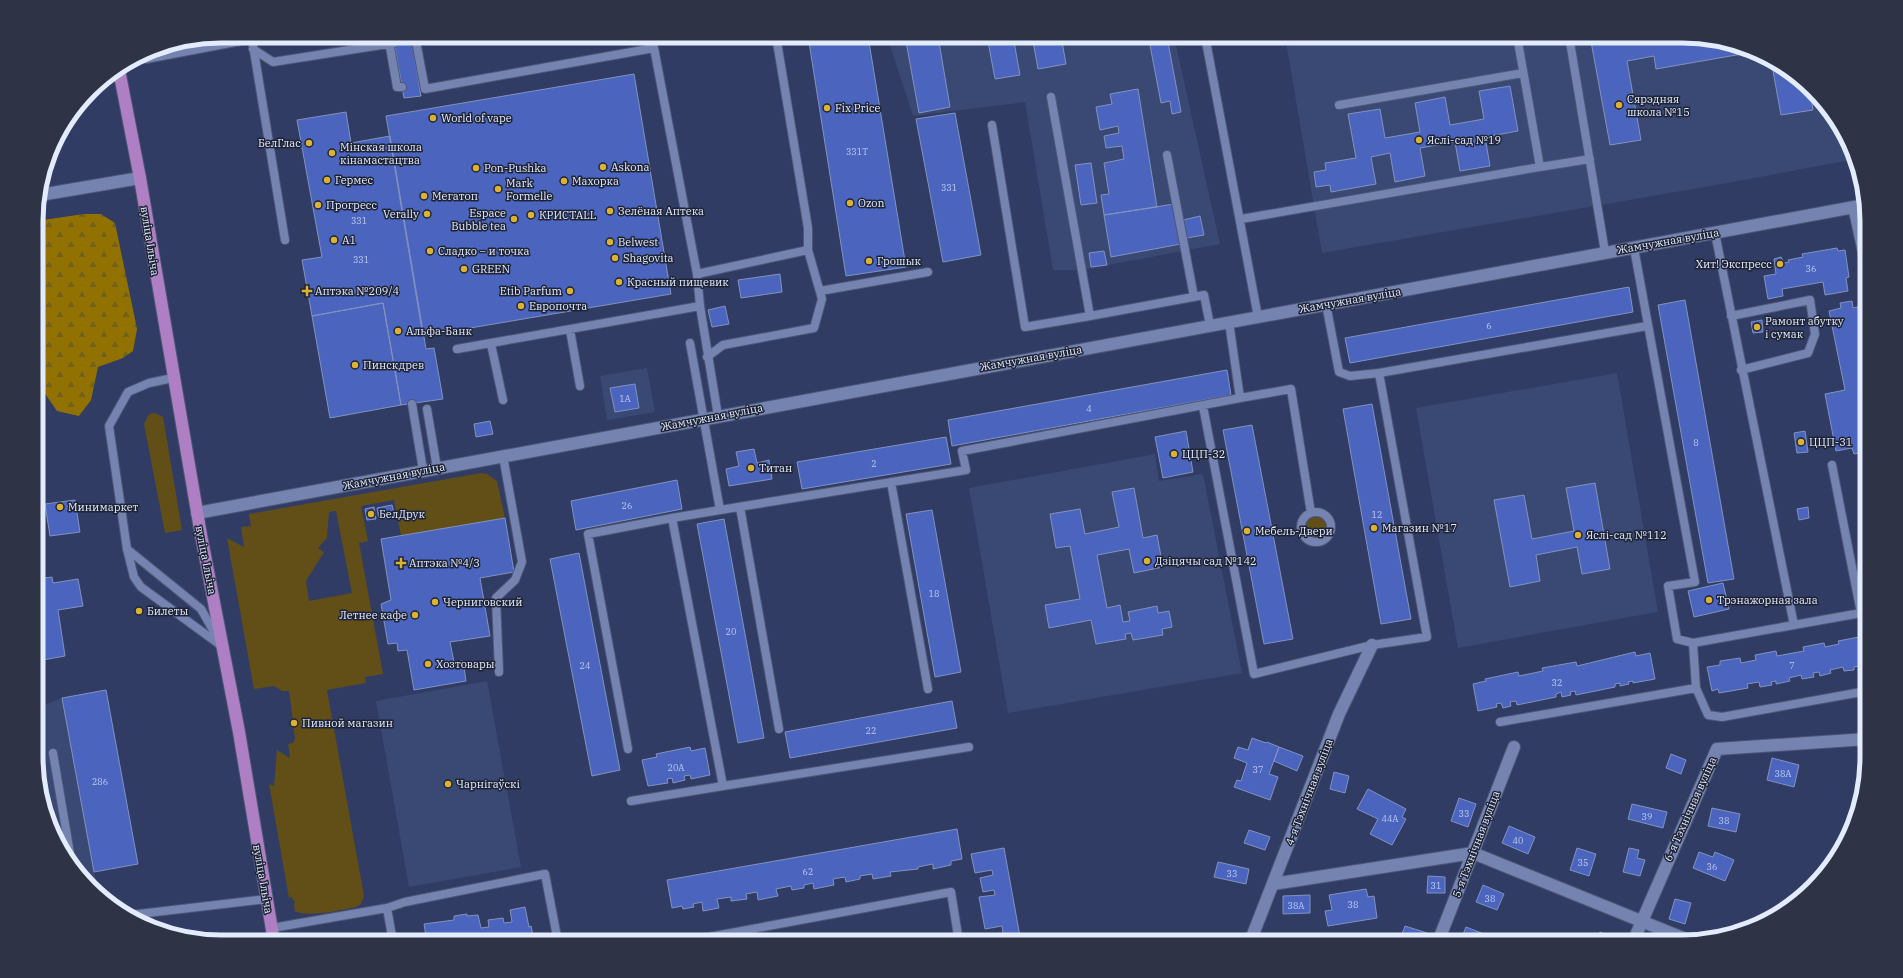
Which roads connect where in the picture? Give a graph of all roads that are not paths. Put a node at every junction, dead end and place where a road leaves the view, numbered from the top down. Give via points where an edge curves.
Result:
1 (231, 43) edge
2 (252, 43) edge
3 (380, 43) edge
4 (391, 43) edge
5 (415, 43) edge
6 (648, 43) edge
7 (777, 43) edge
8 (1206, 43) edge
9 (1518, 43) edge
10 (1570, 43) edge
11 (654, 48) junction
12 (253, 49) junction
13 (149, 58) edge
14 (1523, 73) junction
15 (120, 75) edge
16 (402, 87) dead end
17 (1051, 96) dead end
18 (1339, 105) dead end
19 (992, 125) dead end
20 (1167, 155) dead end
21 (1590, 158) junction
22 (1540, 167) junction
23 (140, 178) junction
24 (45, 195) edge
25 (1859, 206) edge
26 (1852, 208) junction
27 (1241, 219) junction
28 (1715, 234) junction
29 (285, 240) dead end
30 (1860, 244) edge
31 (1634, 248) junction
32 (808, 250) junction
33 (1605, 252) junction
34 (928, 272) dead end
35 (697, 274) junction
36 (820, 291) junction
37 (1194, 297) junction
38 (1326, 304) junction
39 (700, 306) junction
40 (1090, 316) junction
41 (1730, 316) junction
42 (1258, 317) junction
43 (1229, 322) junction
44 (1210, 325) junction
45 (1647, 326) junction
46 (570, 330) junction
47 (690, 343) dead end
48 (491, 344) junction
49 (457, 349) dead end
50 (707, 357) junction
51 (1741, 370) junction
52 (1379, 373) junction
53 (173, 378) junction
54 (580, 386) dead end
55 (1240, 398) junction
56 (502, 400) dead end
57 (412, 404) dead end
58 (1203, 406) junction
59 (427, 409) dead end
60 (718, 416) junction
61 (704, 419) junction
62 (503, 456) junction
63 (1832, 465) dead end
64 (437, 468) junction
65 (423, 470) junction
66 (891, 482) junction
67 (740, 507) junction
68 (720, 510) junction
69 (197, 513) junction
70 (1311, 513) dead end
71 (672, 518) junction
72 (127, 549) junction
73 (1860, 594) edge
74 (1860, 614) edge
75 (1794, 625) junction
76 (1693, 643) junction
77 (1372, 645) junction
78 (223, 647) junction
79 (499, 672) dead end
80 (1696, 688) junction
81 (928, 689) dead end
82 (1860, 692) edge
83 (1500, 722) dead end
84 (779, 729) dead end
85 (1860, 739) edge
86 (969, 747) dead end
87 (1514, 747) dead end
88 (628, 749) dead end
89 (53, 753) dead end
90 (723, 786) junction
91 (631, 801) dead end
92 (69, 850) edge
93 (1473, 854) junction
94 (1273, 884) junction
95 (266, 899) junction
96 (387, 908) junction
97 (137, 914) edge
98 (1641, 920) junction
99 (272, 928) junction
100 (273, 935) edge
101 (392, 935) edge
102 (557, 935) edge
103 (738, 935) edge
104 (958, 935) edge
105 (1253, 935) edge
106 (1441, 935) edge
107 (1636, 935) edge
108 (1676, 935) edge

1 - 13 lane
2 - 12 lane
3 - 12 lane via 273,62
4 - 16 lane via 397,87
5 - 11 lane via 421,84 425,89
6 - 11 lane
7 - 32 lane via 808,228
8 - 27 lane
9 - 14 lane
10 - 21 lane
11 - 35 lane
12 - 29 lane
14 - 18 lane
14 - 22 lane
15 - 23 main road, вуліца Ільіча
17 - 40 lane
19 - 40 lane via 1025,327
20 - 37 lane
21 - 22 lane
21 - 33 lane
22 - 27 lane
23 - 24 main road
23 - 53 main road, вуліца Ільіча
25 - 26 main road, Жамчужная вуліца
26 - 28 main road, Жамчужная вуліца
26 - 30 lane
27 - 42 lane
28 - 31 main road, Жамчужная вуліца
28 - 41 lane
31 - 33 main road, Жамчужная вуліца
31 - 45 lane
32 - 35 lane
32 - 36 lane
33 - 38 main road, Жамчужная вуліца
34 - 36 lane
35 - 39 lane
36 - 50 lane via 822,299 814,328 723,345
37 - 40 lane
37 - 44 lane via 1204,295
38 - 42 main road, Жамчужная вуліца
38 - 52 lane via 1339,372 1350,376
39 - 46 lane
39 - 50 lane
41 - 51 lane
41 - 51 lane via 1810,300 1815,334 1808,353
42 - 43 main road, Жамчужная вуліца
43 - 44 main road, Жамчужная вуліца
43 - 55 lane
44 - 60 main road, Жамчужная вуліца
45 - 52 lane
45 - 76 lane via 1695,582 1668,586 1677,639
46 - 48 lane
46 - 54 lane
47 - 61 lane
48 - 49 lane
48 - 56 lane
50 - 60 lane
51 - 75 lane
52 - 77 lane via 1427,637
53 - 69 main road, вуліца Ільіча
53 - 72 lane via 148,383 128,392 109,426
55 - 58 lane
55 - 70 lane via 1291,389
57 - 65 lane
58 - 66 lane via 962,451 966,470
58 - 77 lane via 1254,674
59 - 64 lane
60 - 61 main road, Жамчужная вуліца
61 - 62 main road, Жамчужная вуліца
61 - 68 lane
62 - 64 main road, Жамчужная вуліца
62 - 79 lane via 522,562 515,580 496,598
63 - 73 lane
64 - 65 main road, Жамчужная вуліца
65 - 69 main road, Жамчужная вуліца
66 - 67 lane
66 - 81 lane
67 - 68 lane
67 - 84 lane
68 - 71 lane
69 - 78 main road, вуліца Ільіча
71 - 88 lane via 588,534
71 - 90 lane
72 - 78 lane via 201,609
72 - 78 lane via 134,577 141,587
74 - 75 lane
75 - 76 lane
76 - 80 lane
77 - 94 main road, 4-я Тэхнічная вуліца via 1339,714
78 - 95 main road, вуліца Ільіча
80 - 82 lane via 1708,715 1722,718
80 - 83 lane
85 - 98 main road, 6-я Тэхнічная вуліца via 1717,749
86 - 90 lane
87 - 93 main road, 5-я Тэхнічная вуліца
89 - 92 lane
90 - 91 lane
93 - 94 main road
93 - 98 main road
93 - 106 main road, 5-я Тэхнічная вуліца
94 - 105 main road, 4-я Тэхнічная вуліца
95 - 97 lane
95 - 99 main road, вуліца Ільіча
96 - 99 lane
96 - 101 lane
96 - 102 lane via 404,902 545,874
98 - 107 main road, 6-я Тэхнічная вуліца
98 - 108 main road
99 - 100 main road, вуліца Ільіча
103 - 104 lane via 951,892

